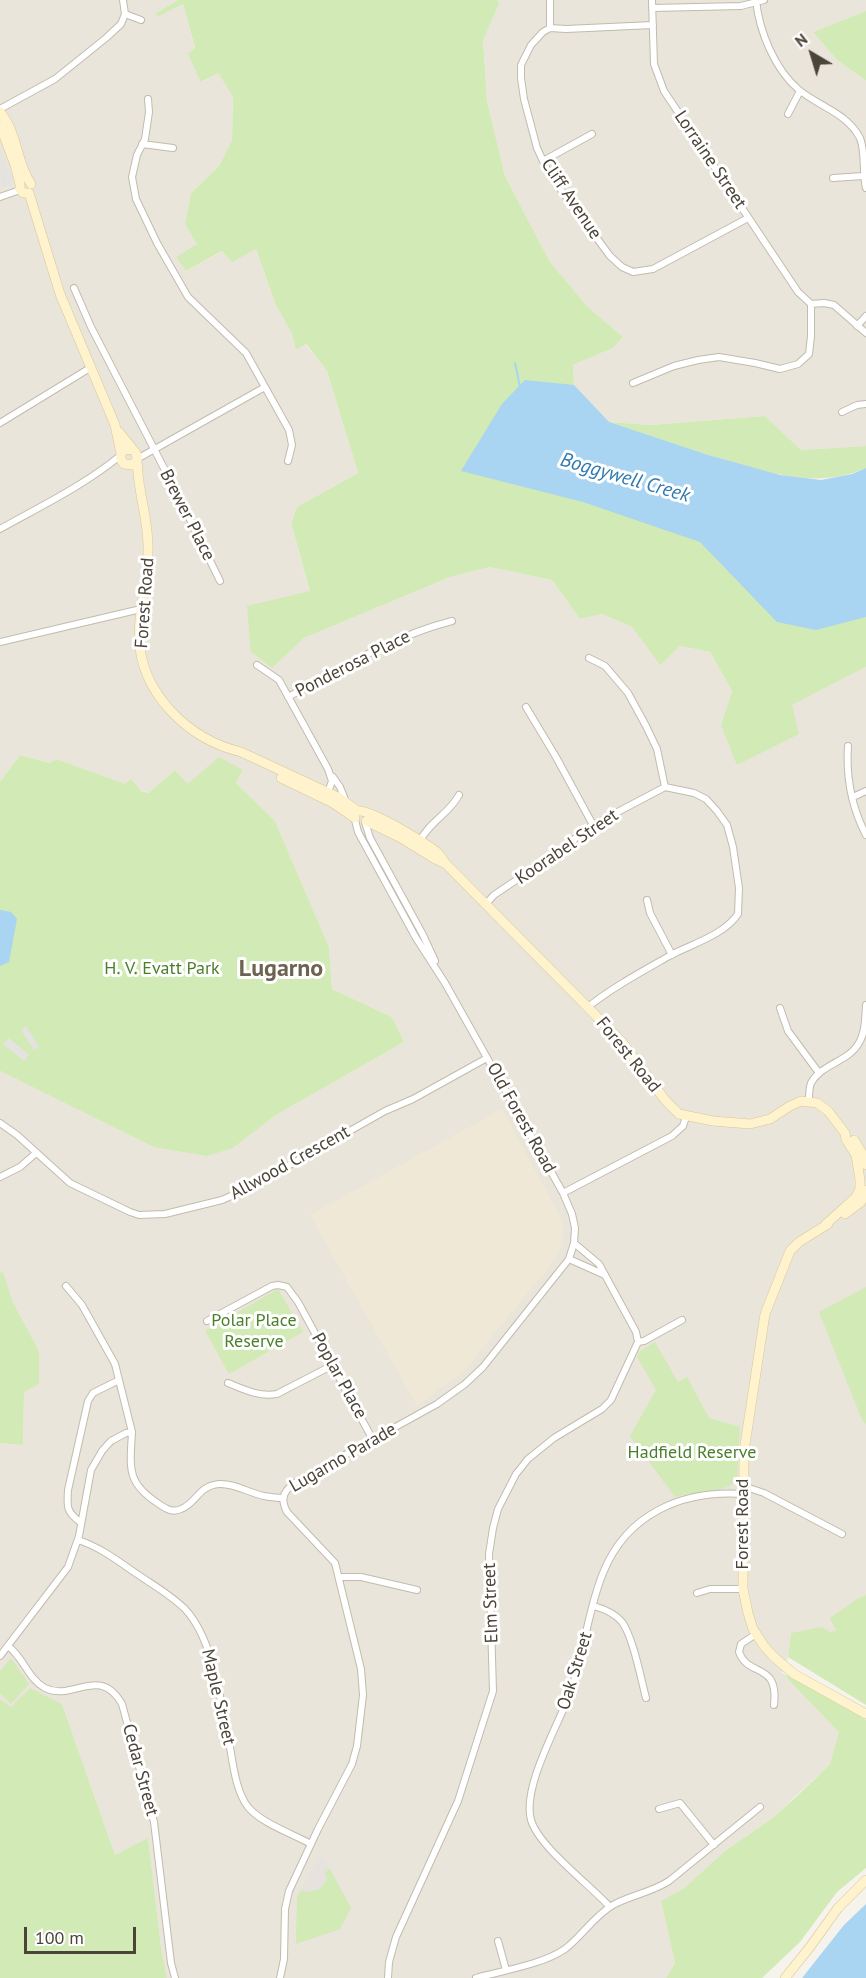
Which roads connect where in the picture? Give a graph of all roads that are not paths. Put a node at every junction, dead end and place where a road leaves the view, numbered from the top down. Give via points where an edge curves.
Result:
1 (123, 0) edge
2 (550, 0) edge
3 (652, 0) edge
4 (764, 0) edge
5 (756, 2) edge
6 (652, 8) junction
7 (125, 14) junction
8 (141, 20) dead end
9 (652, 25) junction
10 (550, 28) junction
11 (800, 90) junction
12 (148, 99) dead end
13 (0, 110) edge
14 (788, 114) dead end
15 (0, 125) edge
16 (592, 134) dead end
17 (142, 144) junction
18 (173, 148) dead end
19 (543, 161) junction
20 (863, 176) junction
21 (833, 178) dead end
22 (25, 188) junction
23 (866, 188) edge
24 (0, 198) edge
25 (748, 218) junction
26 (74, 288) dead end
27 (811, 304) junction
28 (866, 316) edge
29 (857, 326) junction
30 (866, 333) edge
31 (90, 368) junction
32 (633, 383) dead end
33 (265, 387) junction
34 (866, 404) edge
35 (842, 412) dead end
36 (0, 423) edge
37 (115, 425) junction
38 (154, 448) junction
39 (135, 455) junction
40 (123, 459) junction
41 (288, 461) dead end
42 (140, 489) junction
43 (0, 529) edge
44 (220, 581) dead end
45 (141, 609) junction
46 (452, 621) dead end
47 (0, 642) edge
48 (589, 658) dead end
49 (257, 665) dead end
50 (288, 697) junction
51 (526, 707) dead end
52 (848, 746) dead end
53 (330, 774) junction
54 (665, 787) junction
55 (866, 791) edge
56 (459, 795) dead end
57 (327, 796) junction
58 (853, 797) junction
59 (346, 803) junction
60 (360, 818) junction
61 (593, 825) junction
62 (381, 828) junction
63 (866, 835) edge
64 (420, 841) junction
65 (372, 842) junction
66 (446, 864) junction
67 (648, 900) dead end
68 (486, 904) junction
69 (672, 955) junction
70 (445, 983) junction
71 (866, 1005) edge
72 (588, 1007) junction
73 (780, 1008) dead end
74 (487, 1058) junction
75 (819, 1073) junction
76 (809, 1101) junction
77 (686, 1117) junction
78 (0, 1123) edge
79 (36, 1153) junction
80 (863, 1169) edge
81 (0, 1177) edge
82 (866, 1190) edge
83 (563, 1193) junction
84 (825, 1225) junction
85 (574, 1243) junction
86 (569, 1259) junction
87 (605, 1276) junction
88 (66, 1286) dead end
89 (682, 1320) dead end
90 (207, 1322) dead end
91 (638, 1342) junction
92 (333, 1365) junction
93 (119, 1380) junction
94 (228, 1383) dead end
95 (132, 1432) junction
96 (373, 1440) junction
97 (743, 1490) junction
98 (282, 1498) junction
99 (80, 1522) junction
100 (842, 1534) dead end
101 (78, 1540) junction
102 (339, 1578) junction
103 (743, 1588) junction
104 (417, 1590) dead end
105 (697, 1593) dead end
106 (594, 1606) junction
107 (756, 1634) junction
108 (8, 1646) junction
109 (0, 1656) edge
110 (646, 1698) dead end
111 (774, 1705) dead end
112 (866, 1714) edge
113 (760, 1807) dead end
114 (659, 1809) dead end
115 (311, 1844) junction
116 (714, 1845) junction
117 (866, 1880) edge
118 (610, 1907) junction
119 (498, 1941) dead end
120 (506, 1970) junction
121 (175, 1978) edge
122 (280, 1978) edge
123 (387, 1978) edge
124 (476, 1978) edge
125 (785, 1978) edge

1 - 7 street
2 - 10 street
3 - 6 street, Lorraine Street
4 - 5 street
5 - 6 street via 741,6
5 - 11 street via 772,53 783,73
6 - 9 street, Lorraine Street
7 - 8 street
7 - 13 street via 121,24 61,74
9 - 10 street
9 - 25 street, Lorraine Street via 654,64 664,91
10 - 19 street, Cliff Avenue via 526,53 520,71
11 - 14 street
11 - 20 street via 844,117 860,139 865,158
12 - 17 street via 148,124
13 - 22 street, Forest Road via 15,142
15 - 22 street, Forest Road
16 - 19 street
17 - 18 street
17 - 33 street via 132,177 136,199 157,243 188,297 246,353
19 - 25 street, Cliff Avenue via 610,256 633,272 653,269
20 - 21 street
20 - 23 street
22 - 24 street
22 - 31 street, Forest Road via 56,283
25 - 27 street, Lorraine Street via 798,292
26 - 38 street
27 - 29 street via 834,305
27 - 32 street via 809,354 798,363 780,369 709,358 674,366
28 - 29 street
29 - 30 street
31 - 36 street
31 - 37 street, Forest Road
33 - 38 street
33 - 41 street via 289,430 292,445
34 - 35 street
37 - 39 street, Forest Road
37 - 40 street, Forest Road
38 - 39 street
38 - 44 street, Brewer Place
39 - 40 street via 126,449
39 - 40 street via 132,465
39 - 42 street, Forest Road
40 - 42 street, Forest Road
40 - 43 street
42 - 45 street, Forest Road via 148,543
45 - 47 street
45 - 57 street, Forest Road via 141,656 159,699 182,722 238,757
46 - 50 street, Ponderosa Place via 389,642
48 - 54 street via 605,666 628,693 657,749
49 - 50 street, Ponderosa Place via 279,681
50 - 53 street, Ponderosa Place
51 - 61 street
52 - 58 street
53 - 57 street via 332,784
53 - 59 street, Ponderosa Place
54 - 61 street, Koorabel Street
54 - 69 street via 706,799 727,825 740,897 735,918 716,933
55 - 58 street
56 - 64 street
57 - 59 street, Forest Road
57 - 60 street, Forest Road
58 - 63 street
59 - 60 street, Forest Road
60 - 62 street, Forest Road
60 - 64 street, Forest Road
60 - 65 street, Old Forest Road
60 - 70 street, Old Forest Road via 358,832
61 - 68 street, Koorabel Street
62 - 65 street
62 - 66 street, Forest Road
64 - 66 street, Forest Road
65 - 70 street, Old Forest Road
66 - 68 street, Forest Road
67 - 69 street via 650,914
68 - 72 street, Forest Road
69 - 72 street
70 - 74 street, Old Forest Road
71 - 75 street via 863,1035 856,1048
72 - 77 street, Forest Road via 626,1046 669,1105
73 - 75 street via 788,1031
74 - 79 street, Allwood Crescent via 249,1188 222,1200 165,1214 130,1212 70,1183
74 - 83 street, Old Forest Road
75 - 76 street via 810,1084
76 - 77 street via 798,1102 755,1124
76 - 80 street, Forest Road via 825,1107 851,1136 859,1147
77 - 83 street via 672,1136
78 - 79 street, Allwood Crescent
79 - 81 street
80 - 84 street, Forest Road via 856,1197
82 - 84 street, Forest Road via 856,1206
83 - 85 street, Old Forest Road via 574,1221
84 - 97 street, Forest Road via 790,1251 765,1314 744,1444
85 - 86 street, Old Forest Road
85 - 87 street via 599,1264
86 - 87 street
86 - 96 street, Lugarno Parade via 474,1376 448,1397
87 - 91 street
88 - 93 street via 82,1305 115,1364
89 - 91 street
90 - 92 street, Poplar Place via 284,1282
91 - 123 street, Elm Street via 611,1400 528,1459 498,1509 489,1554 492,1691 458,1801 396,1937
92 - 94 street via 277,1394 254,1394
92 - 96 street, Poplar Place
93 - 95 street
93 - 99 street via 93,1393 88,1401 67,1504
95 - 98 street via 133,1480 171,1511 181,1510 202,1490 218,1484
95 - 99 street via 111,1441 91,1470
96 - 98 street, Lugarno Parade via 293,1484
97 - 100 street via 764,1493
97 - 103 street, Forest Road
97 - 106 street, Oak Street via 688,1498 643,1520 609,1560 598,1584
98 - 102 street, Lugarno Parade via 287,1512 332,1558
99 - 101 street
101 - 108 street via 68,1567
101 - 115 street, Maple Street via 94,1545 160,1589 190,1615 210,1655 244,1800 260,1817
102 - 104 street via 360,1577
102 - 115 street, Lugarno Parade via 362,1669 363,1704 352,1764
103 - 105 street
103 - 107 street, Forest Road
106 - 110 street via 623,1622
106 - 118 street, Oak Street via 574,1682 531,1789 530,1812 543,1842
107 - 111 street via 741,1644 739,1652 744,1662 773,1682
107 - 112 street, Forest Road via 788,1670
108 - 109 street
108 - 121 street, Cedar Street via 19,1654 36,1681 48,1689 61,1691 95,1685 112,1692 122,1704 154,1822
113 - 116 street
114 - 116 street via 680,1803
115 - 122 street, Lugarno Parade via 287,1900
116 - 118 street via 660,1887
117 - 125 street via 838,1908
118 - 120 street via 558,1953
119 - 120 street
120 - 124 street

